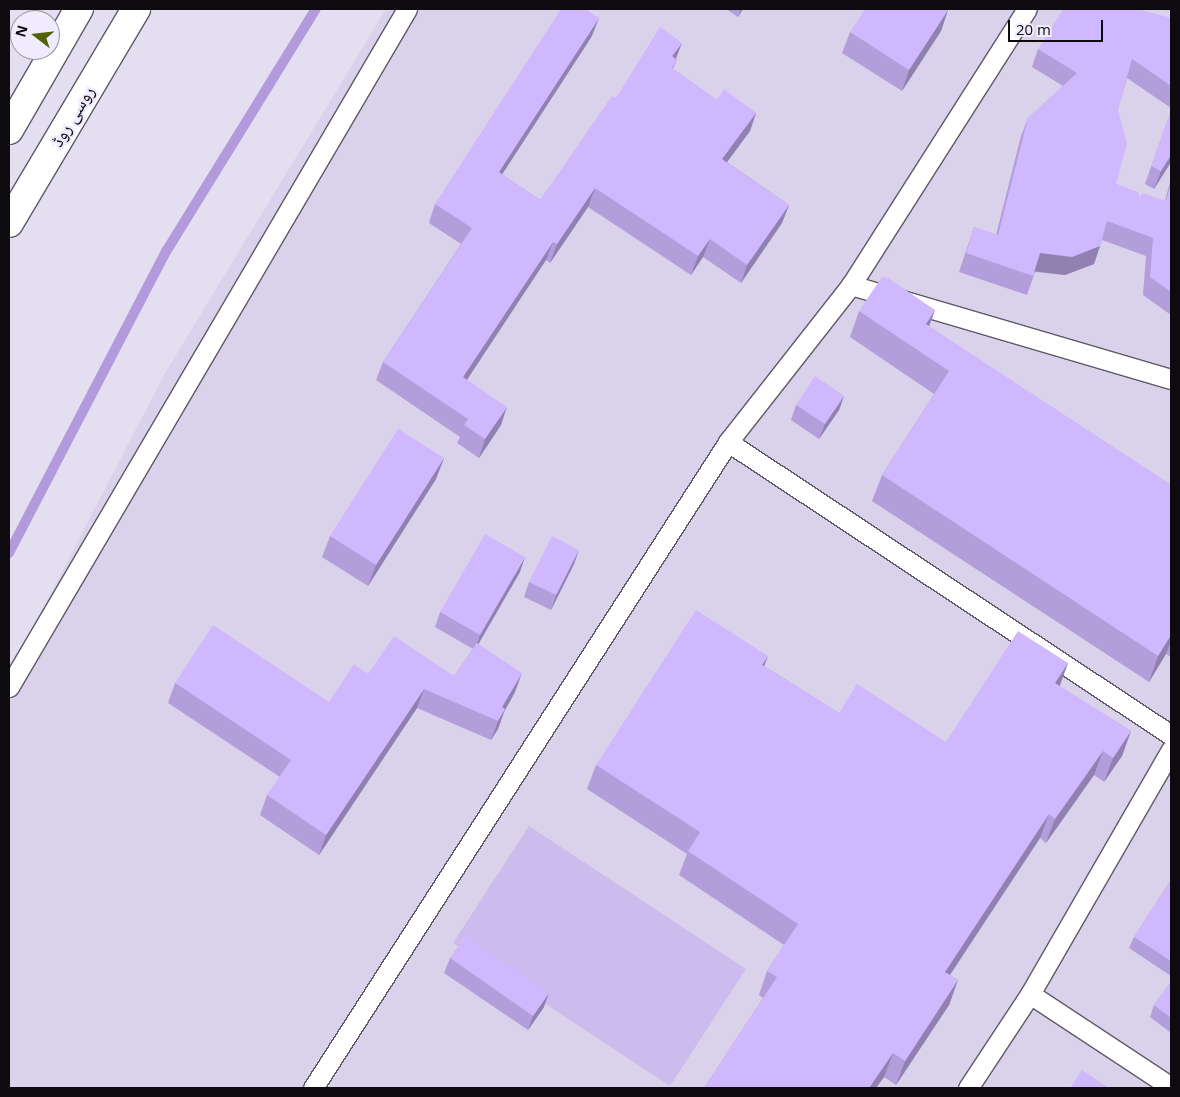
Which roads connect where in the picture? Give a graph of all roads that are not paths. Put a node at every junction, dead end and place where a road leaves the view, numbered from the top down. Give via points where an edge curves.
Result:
1 (79, 9) edge
2 (136, 9) edge
3 (407, 9) edge
4 (1027, 9) edge
5 (9, 130) edge
6 (9, 223) edge
7 (851, 285) junction
8 (1171, 379) edge
9 (728, 442) junction
10 (9, 687) edge
11 (1171, 735) edge
12 (1171, 750) edge
13 (1030, 994) junction
14 (1171, 1087) edge
15 (313, 1088) edge
16 (968, 1088) edge

1 - 5 main road
2 - 6 main road, روسی روڈ
3 - 10 lane
4 - 7 lane
7 - 8 lane
7 - 9 lane
9 - 11 lane
9 - 15 lane
12 - 13 lane
13 - 14 lane
13 - 16 lane

